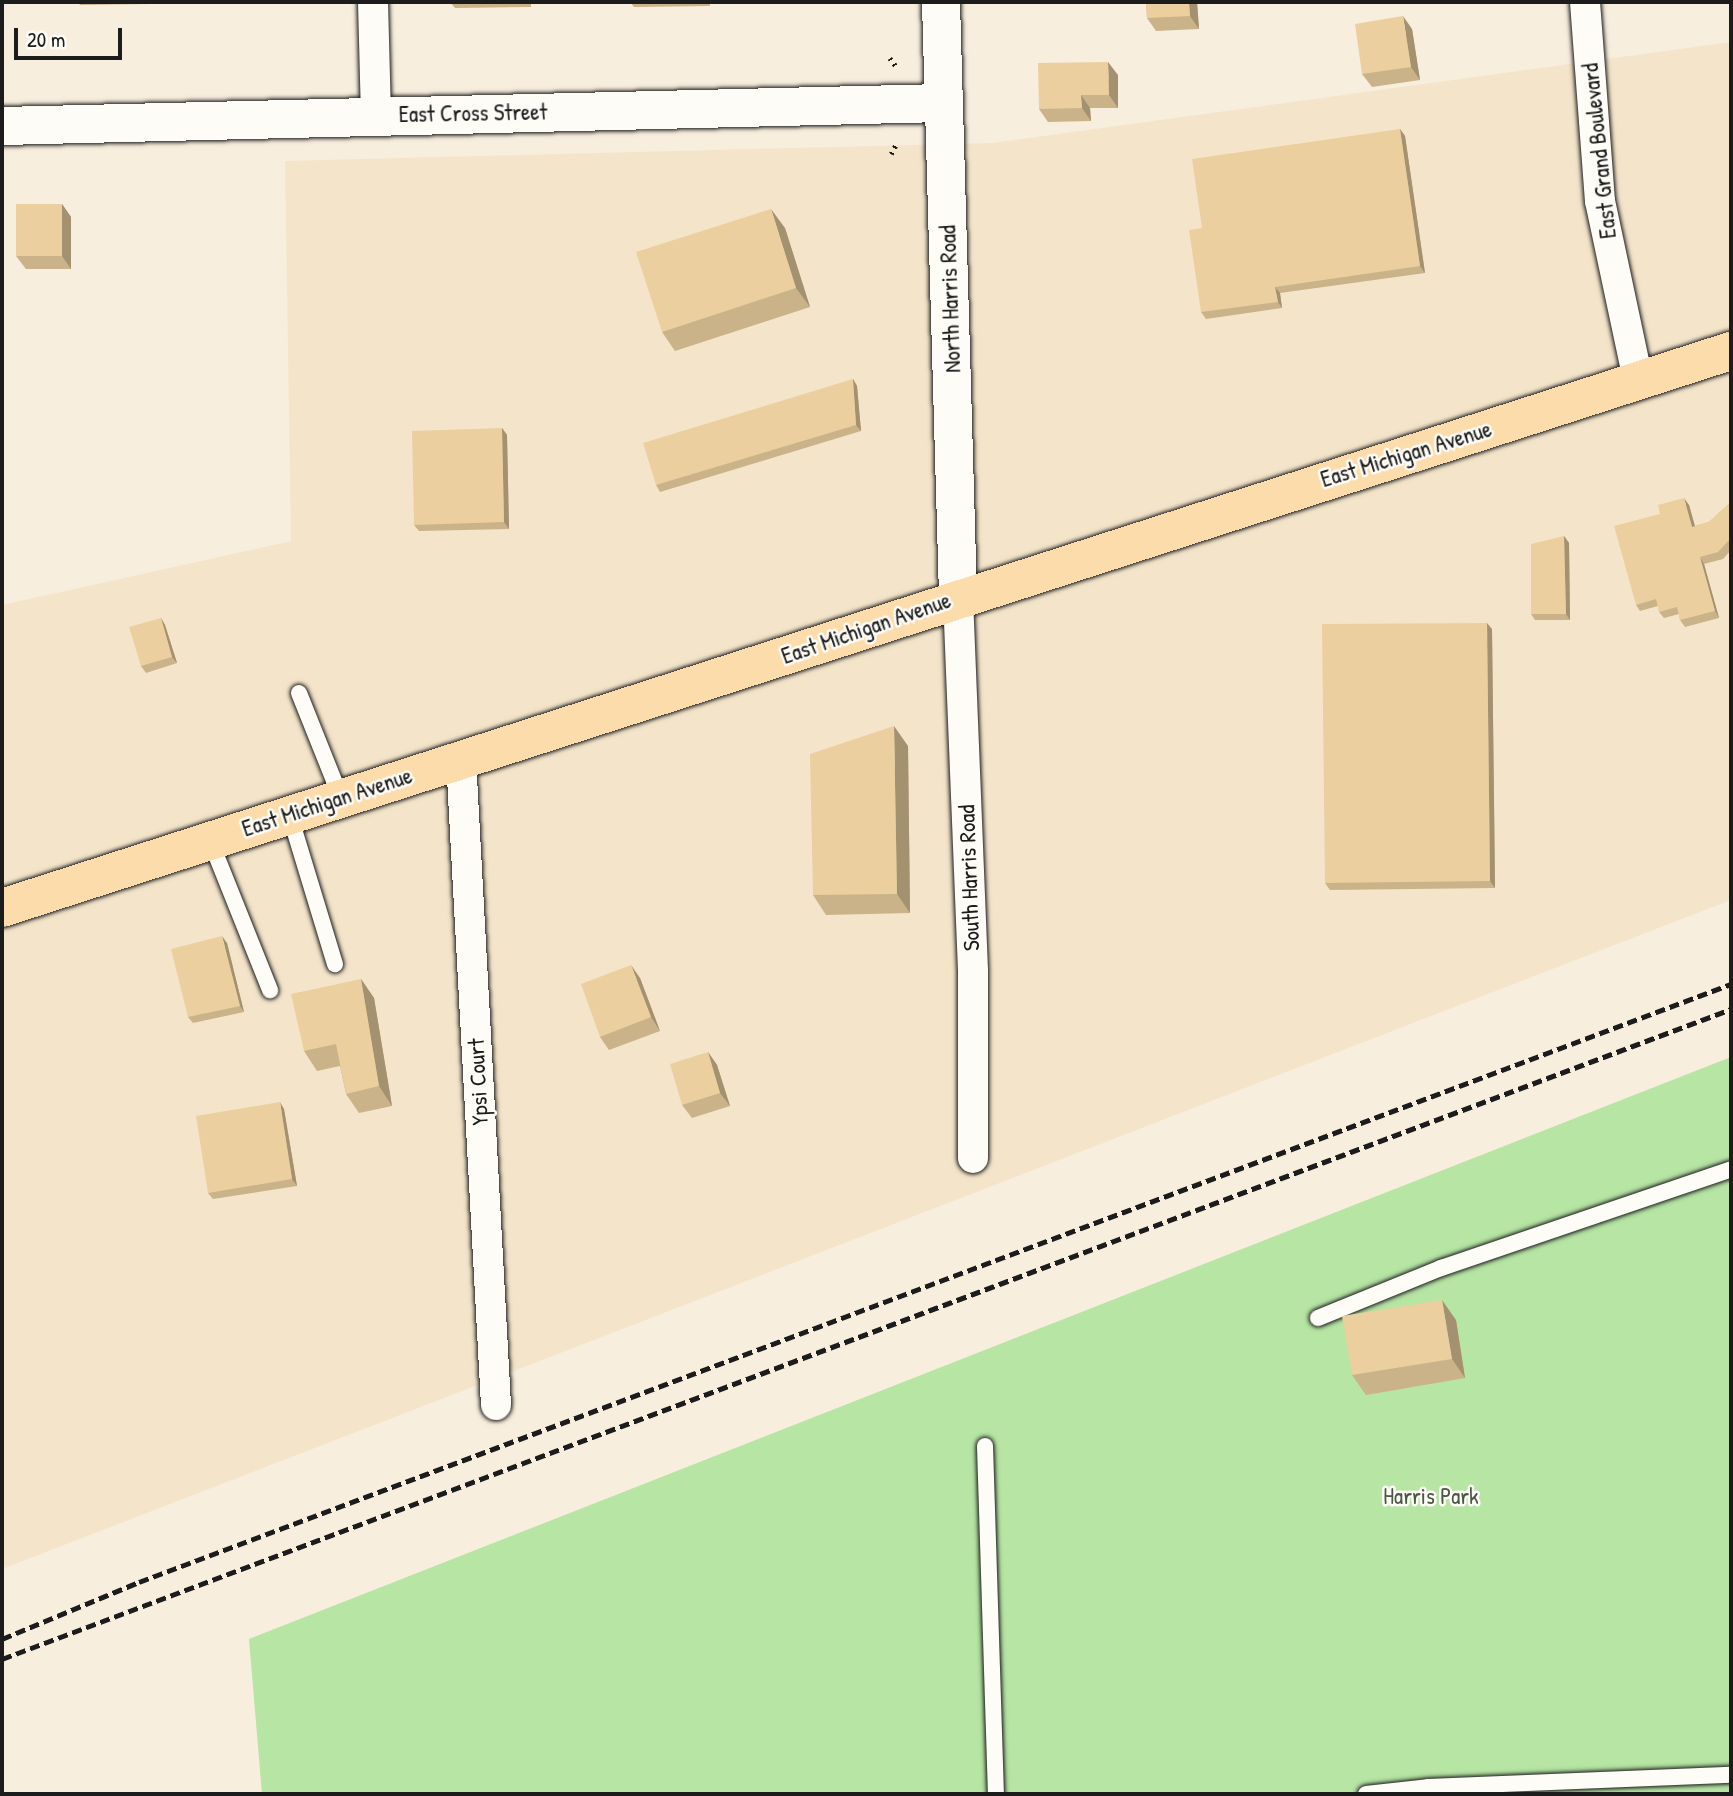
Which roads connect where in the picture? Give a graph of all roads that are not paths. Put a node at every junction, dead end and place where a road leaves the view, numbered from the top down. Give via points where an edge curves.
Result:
1 (373, 2) edge
2 (942, 2) edge
3 (1585, 2) edge
4 (944, 103) junction
5 (376, 115) junction
6 (2, 126) edge
7 (1731, 351) edge
8 (1638, 380) junction
9 (958, 597) junction
10 (299, 693) dead end
11 (461, 759) junction
12 (341, 798) junction
13 (290, 815) junction
14 (210, 840) junction
15 (2, 908) edge
16 (335, 964) dead end
17 (270, 990) dead end
18 (973, 1158) dead end
19 (1731, 1169) edge
20 (1318, 1318) dead end
21 (496, 1405) dead end
22 (985, 1446) dead end
23 (1731, 1775) edge
24 (996, 1794) edge
25 (1366, 1794) edge

1 - 5 street
2 - 4 street, North Harris Road
3 - 8 street, East Grand Boulevard via 1600,201
4 - 5 street, East Cross Street
4 - 9 street, North Harris Road
5 - 6 street, East Cross Street
7 - 8 main road, East Michigan Avenue
8 - 9 main road, East Michigan Avenue
9 - 11 main road, East Michigan Avenue
9 - 18 street, South Harris Road via 973,971
10 - 12 lane
11 - 12 main road, East Michigan Avenue
11 - 21 street, Ypsi Court
12 - 13 main road, East Michigan Avenue
13 - 14 main road, East Michigan Avenue
13 - 16 lane
14 - 15 main road, East Michigan Avenue
14 - 17 lane
19 - 20 lane via 1441,1268
22 - 24 lane
23 - 25 lane via 1428,1787

